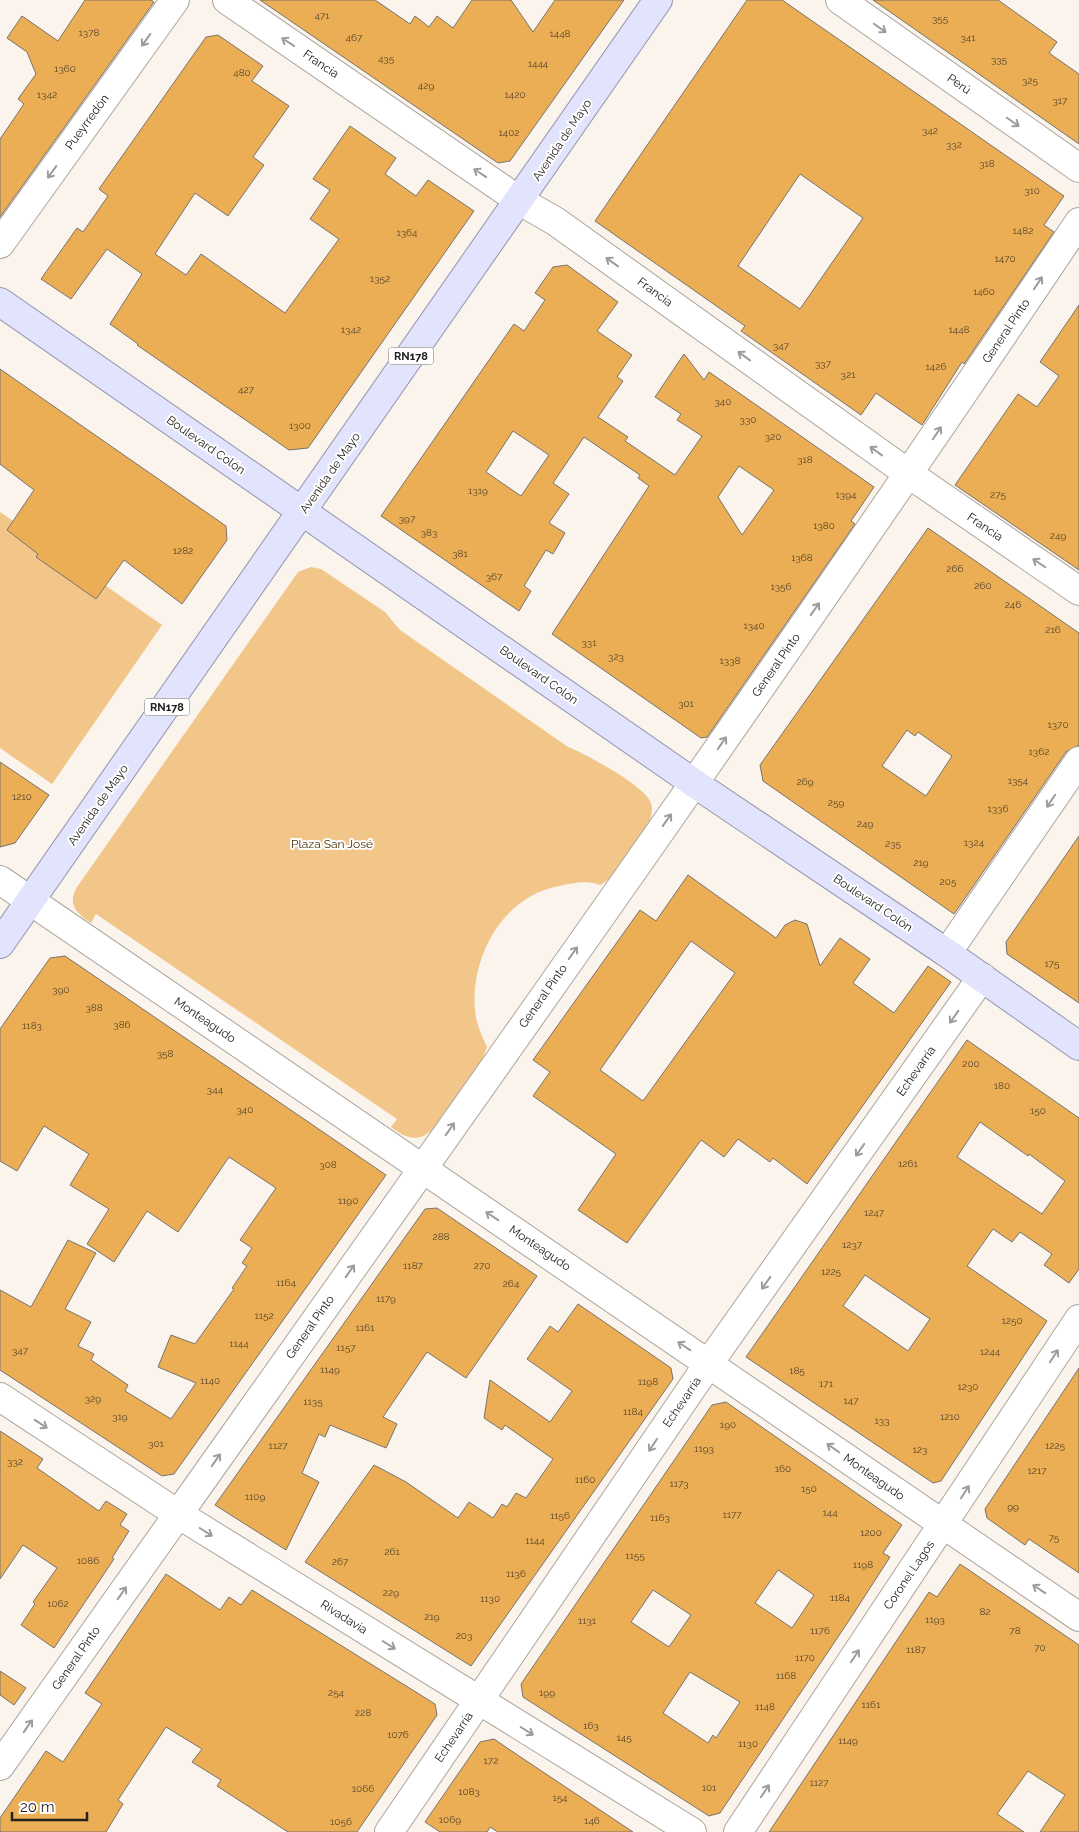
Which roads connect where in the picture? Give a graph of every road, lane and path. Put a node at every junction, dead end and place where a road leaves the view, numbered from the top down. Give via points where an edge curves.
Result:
1 (175, 0) edge
2 (227, 0) edge
3 (658, 0) edge
4 (840, 0) edge
5 (1079, 168) edge
6 (520, 201) junction
7 (1079, 222) edge
8 (0, 244) edge
9 (0, 302) edge
10 (909, 474) junction
11 (303, 512) junction
12 (1079, 591) edge
13 (1079, 761) edge
14 (694, 782) junction
15 (0, 880) edge
16 (31, 901) junction
17 (0, 944) edge
18 (947, 953) junction
19 (982, 978) junction
20 (1079, 1046) edge
21 (422, 1169) junction
22 (1079, 1319) edge
23 (710, 1363) junction
24 (0, 1397) edge
25 (178, 1514) junction
26 (943, 1524) junction
27 (1079, 1617) edge
28 (478, 1701) junction
29 (0, 1766) edge
30 (389, 1832) edge
31 (692, 1832) edge
32 (738, 1832) edge

1 -> 8 street, Pueyrredón
6 -> 2 street, Francia
3 - 6 main road, Avenida de Mayo / RN178
4 -> 5 street, Perú
10 -> 6 street, Francia via 556,221
6 - 11 main road, Avenida de Mayo / RN178
10 -> 7 street, General Pinto
9 - 11 main road, Boulevard Colón
12 -> 10 street, Francia
14 -> 10 street, General Pinto
11 - 14 main road, Boulevard Colón
11 - 16 main road, Avenida de Mayo / RN178
13 -> 18 street
14 - 18 main road, Boulevard Colón
21 -> 14 street, General Pinto
15 - 16 street, Monteagudo
16 - 17 main road, Avenida de Mayo / RN178
16 - 21 street, Monteagudo
18 - 19 main road, Boulevard Colón
19 - 20 main road, Boulevard Colón
19 -> 23 street, Echevarría
23 -> 21 street, Monteagudo
25 -> 21 street, General Pinto
26 -> 22 street, Coronel Lagos
26 -> 23 street, Monteagudo
23 -> 28 street, Echevarría
24 -> 25 street, Rivadavia
25 -> 28 street, Rivadavia
29 -> 25 street, General Pinto
27 -> 26 street, Monteagudo
32 -> 26 street, Coronel Lagos
28 - 30 street, Echevarría
28 -> 31 street, Rivadavia

